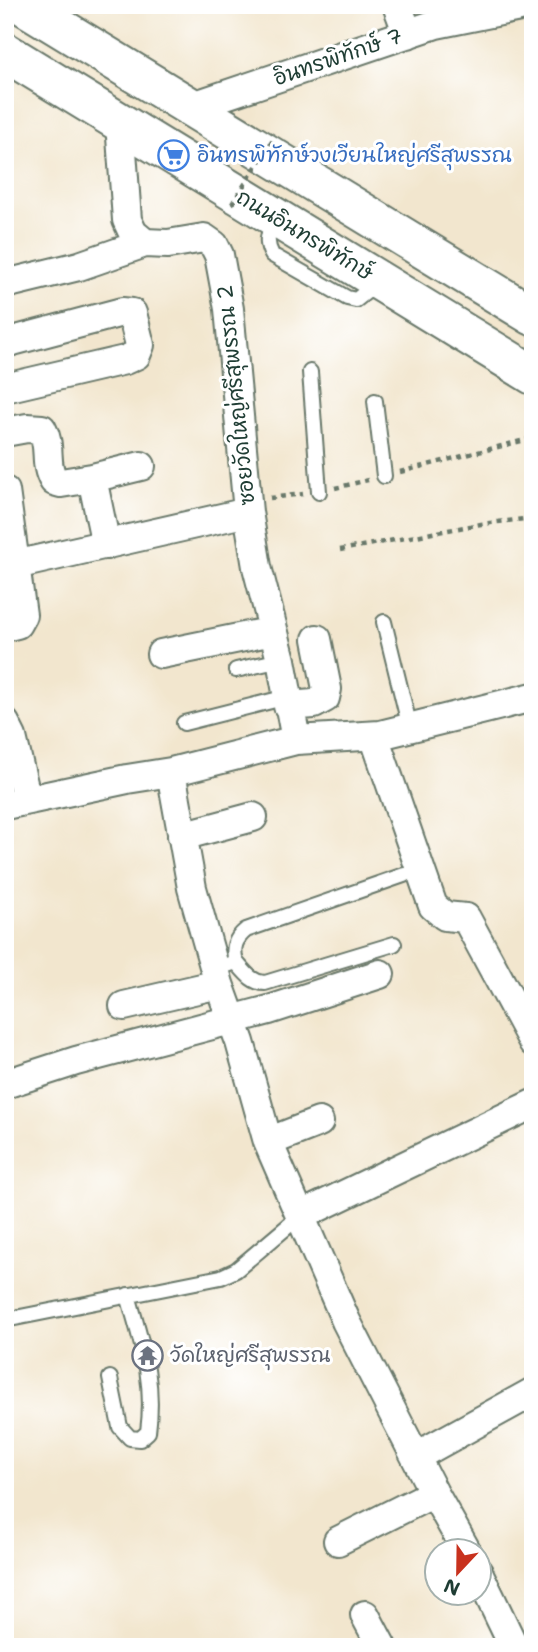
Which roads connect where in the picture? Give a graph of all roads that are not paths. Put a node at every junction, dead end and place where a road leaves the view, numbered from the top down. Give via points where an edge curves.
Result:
1 (23, 5) edge
2 (397, 5) edge
3 (530, 5) edge
4 (408, 34) junction
5 (5, 52) edge
6 (190, 107) junction
7 (120, 123) junction
8 (145, 243) junction
9 (5, 284) edge
10 (533, 316) edge
11 (5, 343) edge
12 (310, 372) dead end
13 (533, 374) edge
14 (5, 388) edge
15 (375, 401) dead end
16 (5, 432) edge
17 (141, 466) dead end
18 (384, 476) dead end
19 (92, 478) junction
20 (5, 491) edge
21 (319, 492) dead end
22 (248, 512) junction
23 (106, 545) junction
24 (15, 565) junction
25 (384, 622) dead end
26 (5, 627) edge
27 (273, 631) junction
28 (317, 639) dead end
29 (161, 654) dead end
30 (281, 660) junction
31 (236, 670) dead end
32 (533, 697) edge
33 (287, 701) junction
34 (5, 723) edge
35 (184, 723) dead end
36 (410, 728) junction
37 (374, 736) junction
38 (296, 740) junction
39 (172, 772) junction
40 (16, 802) edge
41 (253, 817) dead end
42 (182, 836) junction
43 (404, 875) dead end
44 (394, 944) dead end
45 (223, 972) junction
46 (380, 974) dead end
47 (124, 1006) dead end
48 (231, 1021) junction
49 (533, 1042) edge
50 (5, 1084) edge
51 (533, 1104) edge
52 (319, 1122) dead end
53 (268, 1142) junction
54 (300, 1216) junction
55 (128, 1295) junction
56 (5, 1320) edge
57 (110, 1378) dead end
58 (533, 1392) edge
59 (417, 1456) junction
60 (434, 1493) junction
61 (458, 1536) edge
62 (338, 1541) dead end
63 (492, 1602) edge
64 (365, 1615) dead end
65 (382, 1647) edge
66 (513, 1647) edge

1 - 6 main road
2 - 4 street
3 - 4 street, อินทรพิทักษ์ 7
4 - 6 street, อินทรพิทักษ์ 7
5 - 7 main road, ถนนอินทรพิทักษ์
6 - 10 main road
7 - 8 street via 127,220 132,233
7 - 13 main road, ถนนอินทรพิทักษ์
8 - 9 street
8 - 22 street, ซอยวัดใหญ่ศรีสุพรรณ 2 via 204,238 219,255 229,309
11 - 14 street via 122,312 132,313 140,345 136,355 125,360
12 - 21 lane
15 - 18 lane
16 - 19 street via 42,429 48,439 48,471 54,481
17 - 19 street
19 - 23 street
20 - 24 street
22 - 23 street
22 - 27 street, ซอยวัดใหญ่ศรีสุพรรณ 2
23 - 24 street
24 - 26 street via 22,615 17,624
25 - 36 lane
27 - 29 street
27 - 30 street, ซอยวัดใหญ่ศรีสุพรรณ 2
28 - 33 street via 325,698 314,704
30 - 31 lane
30 - 33 street, ซอยวัดใหญ่ศรีสุพรรณ 2
32 - 36 street
33 - 35 lane
33 - 38 street, ซอยวัดใหญ่ศรีสุพรรณ 2
34 - 40 street via 12,737
36 - 37 street
37 - 38 street
37 - 49 street via 433,906 445,916 466,918
38 - 39 street
39 - 40 street
39 - 42 street
41 - 42 street
42 - 45 street via 192,888
43 - 45 lane via 246,930 234,944
44 - 45 lane via 265,983
45 - 47 street
45 - 48 street
46 - 48 street
48 - 50 street
48 - 53 street
51 - 54 street
52 - 53 street
53 - 54 street
54 - 55 lane via 236,1270
54 - 59 street via 346,1321
55 - 56 lane
55 - 57 lane via 150,1378 148,1432 140,1439 130,1438 120,1427
58 - 59 street
59 - 60 street
60 - 61 street
60 - 62 street
63 - 66 street
64 - 65 street

